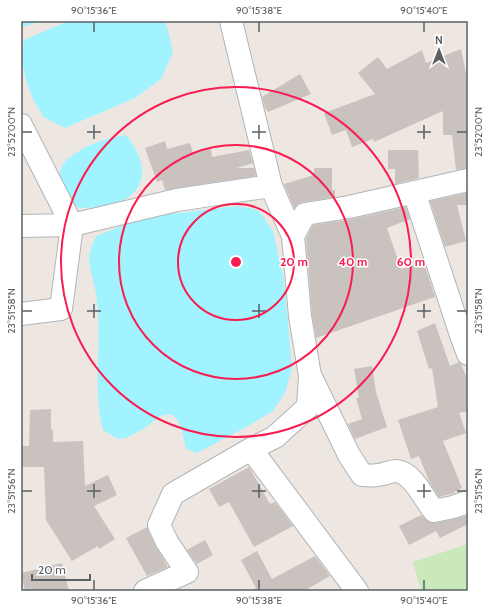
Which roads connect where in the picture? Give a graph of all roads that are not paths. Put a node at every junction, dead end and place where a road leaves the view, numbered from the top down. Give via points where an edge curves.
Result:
1 (231, 21) edge
2 (21, 125) edge
3 (468, 180) edge
4 (271, 186) junction
5 (414, 192) junction
6 (72, 225) junction
7 (21, 226) edge
8 (293, 236) junction
9 (21, 314) edge
10 (468, 354) edge
11 (310, 376) junction
12 (251, 449) junction
13 (468, 502) edge
14 (145, 591) edge
15 (357, 591) edge

1 - 4 street
2 - 6 street
3 - 5 street
4 - 6 street via 177,200
4 - 8 street
5 - 8 street via 305,214
5 - 10 street
6 - 7 street
6 - 9 street via 61,309
8 - 11 street via 300,316
11 - 12 street via 308,407 275,437
11 - 13 street via 349,455 362,475 395,471 405,473 419,488 434,511
12 - 14 street via 173,494 160,525 187,572
12 - 15 street

